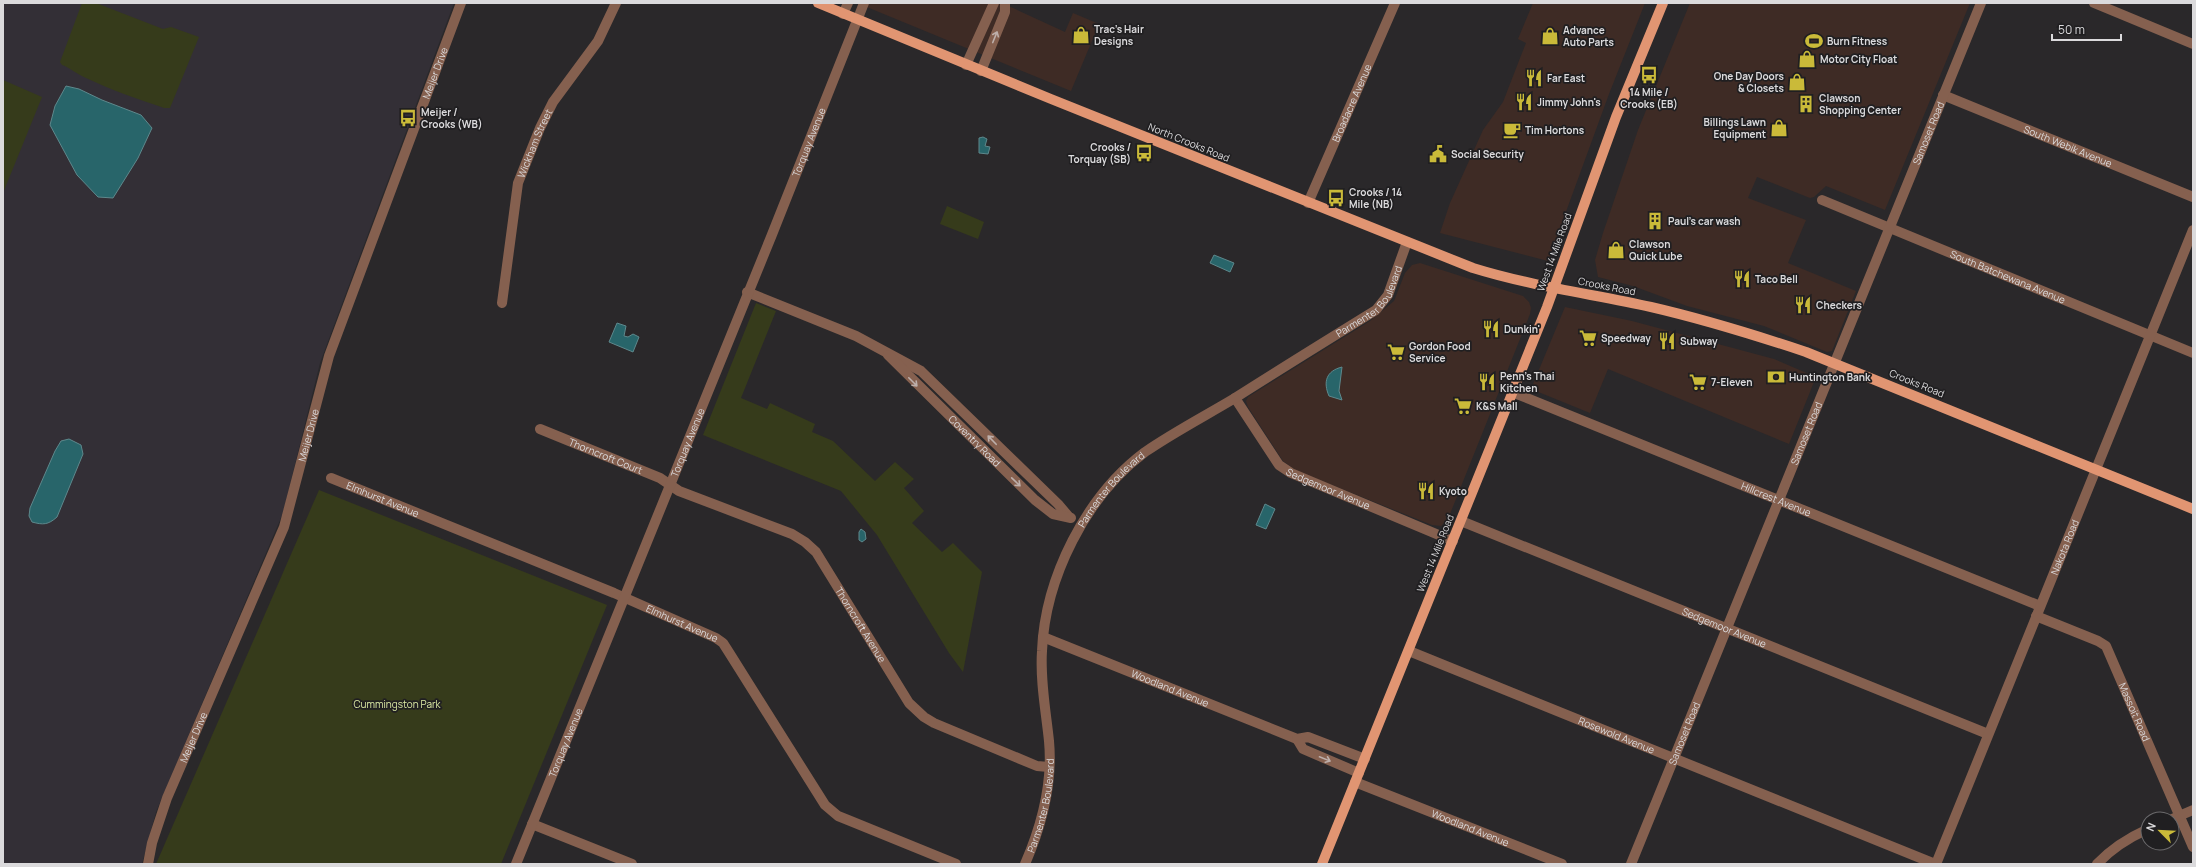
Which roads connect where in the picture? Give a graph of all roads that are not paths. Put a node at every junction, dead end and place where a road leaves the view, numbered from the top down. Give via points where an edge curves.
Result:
1 (461, 3) edge
2 (616, 3) edge
3 (818, 3) edge
4 (848, 3) edge
5 (864, 3) edge
6 (994, 3) edge
7 (1004, 3) edge
8 (1395, 3) edge
9 (1663, 3) edge
10 (1981, 3) edge
11 (2094, 3) edge
12 (843, 14) junction
13 (858, 20) junction
14 (2193, 44) edge
15 (966, 65) junction
16 (981, 71) junction
17 (1943, 95) junction
18 (2193, 197) edge
19 (1822, 200) dead end
20 (1308, 203) junction
21 (1888, 227) junction
22 (2193, 230) edge
23 (1407, 242) junction
24 (1554, 288) junction
25 (747, 292) junction
26 (502, 302) dead end
27 (2150, 335) junction
28 (2193, 353) edge
29 (1833, 362) junction
30 (1512, 392) junction
31 (1234, 398) junction
32 (540, 429) dead end
33 (2095, 469) junction
34 (330, 478) dead end
35 (670, 485) junction
36 (1778, 499) junction
37 (2193, 509) edge
38 (1461, 521) junction
39 (1081, 524) junction
40 (1453, 541) junction
41 (623, 598) junction
42 (2040, 606) junction
43 (2036, 616) junction
44 (1727, 629) junction
45 (1043, 637) junction
46 (1409, 651) junction
47 (1988, 734) junction
48 (1298, 739) junction
49 (1365, 759) junction
50 (1674, 759) junction
51 (1049, 767) junction
52 (1357, 777) junction
53 (2193, 810) edge
54 (2174, 811) edge
55 (2180, 815) edge
56 (532, 824) junction
57 (2180, 824) edge
58 (2140, 833) edge
59 (2193, 847) edge
60 (148, 864) edge
61 (516, 864) edge
62 (632, 864) edge
63 (956, 864) edge
64 (1025, 864) edge
65 (1322, 864) edge
66 (1562, 864) edge
67 (1631, 864) edge
68 (1935, 864) edge
69 (2097, 864) edge

1 - 60 street, Meijer Drive via 329,356 284,527 167,798
2 - 26 street, Wickham Street via 598,41 553,102 518,183
3 - 12 main road, North Crooks Road
4 - 12 street
5 - 13 street, Torquay Avenue
6 - 15 street
16 -> 7 street via 1005,12
8 - 20 street, Broadacre Avenue
9 - 24 main road, West 14 Mile Road via 1616,118
10 - 17 street, Samoset Road
11 - 14 street
12 - 13 main road, North Crooks Road
13 - 15 main road, North Crooks Road
13 - 25 street, Torquay Avenue
15 - 16 main road, North Crooks Road
16 - 20 main road, North Crooks Road
17 - 18 street, South Webik Avenue
17 - 21 street, Samoset Road
19 - 21 street, South Batchewana Avenue
20 - 23 main road, North Crooks Road
21 - 27 street, South Batchewana Avenue
21 - 29 street, Samoset Road
22 - 27 street, Nakota Road
23 - 24 main road, North Crooks Road via 1473,268
23 - 31 street, Parmenter Boulevard via 1388,295 1376,310
24 - 29 main road, Crooks Road via 1652,308 1776,342
24 - 30 main road, West 14 Mile Road
25 - 35 street, Torquay Avenue
25 - 39 street, Coventry Road via 856,336 925,375 1069,517
27 - 28 street, South Batchewana Avenue
27 - 33 street, Nakota Road
29 - 33 main road, Crooks Road
29 - 36 street, Samoset Road
30 - 36 street, Hillcrest Avenue
30 - 38 main road, West 14 Mile Road
31 - 39 street, Parmenter Boulevard via 1144,453 1103,492
31 - 40 street, Sedgemoor Avenue via 1279,464 1291,474
32 - 35 street, Thorncroft Court via 660,478
33 - 37 main road, Crooks Road
33 - 42 street, Nakota Road
34 - 41 street, Elmhurst Avenue
35 - 41 street, Torquay Avenue
35 - 51 street, Thorncroft Avenue via 679,491 792,534 805,542 816,552 909,703 924,717 1037,766
36 - 42 street, Hillcrest Avenue
36 - 44 street, Samoset Road
38 - 40 main road, West 14 Mile Road
38 - 44 street, Sedgemoor Avenue
39 - 45 street, Parmenter Boulevard via 1061,565
40 - 46 main road, West 14 Mile Road
41 - 56 street, Torquay Avenue
41 - 63 street, Elmhurst Avenue via 706,632 723,643 819,798 831,811
42 - 43 street, Nakota Road
43 - 47 street, Nakota Road
43 - 54 street, Massoit Road via 2106,646
44 - 47 street, Sedgemoor Avenue
44 - 50 street, Samoset Road
45 - 48 street, Woodland Avenue
45 - 51 street, Parmenter Boulevard via 1041,664
46 - 49 main road, West 14 Mile Road
46 - 50 street, Rosewold Avenue
47 - 68 street, Nakota Road
48 - 49 street, Woodland Avenue via 1308,737
48 -> 52 street, Woodland Avenue via 1302,749
49 - 52 main road, West 14 Mile Road
50 - 67 street, Samoset Road
50 - 68 street, Rosewold Avenue
51 - 64 street, Parmenter Boulevard via 1042,821
52 - 65 main road, West 14 Mile Road
52 - 66 street, Woodland Avenue
53 - 55 street
56 - 61 street, Torquay Avenue
56 - 62 street
57 - 59 street, Massoit Road
58 - 69 street via 2122,841

